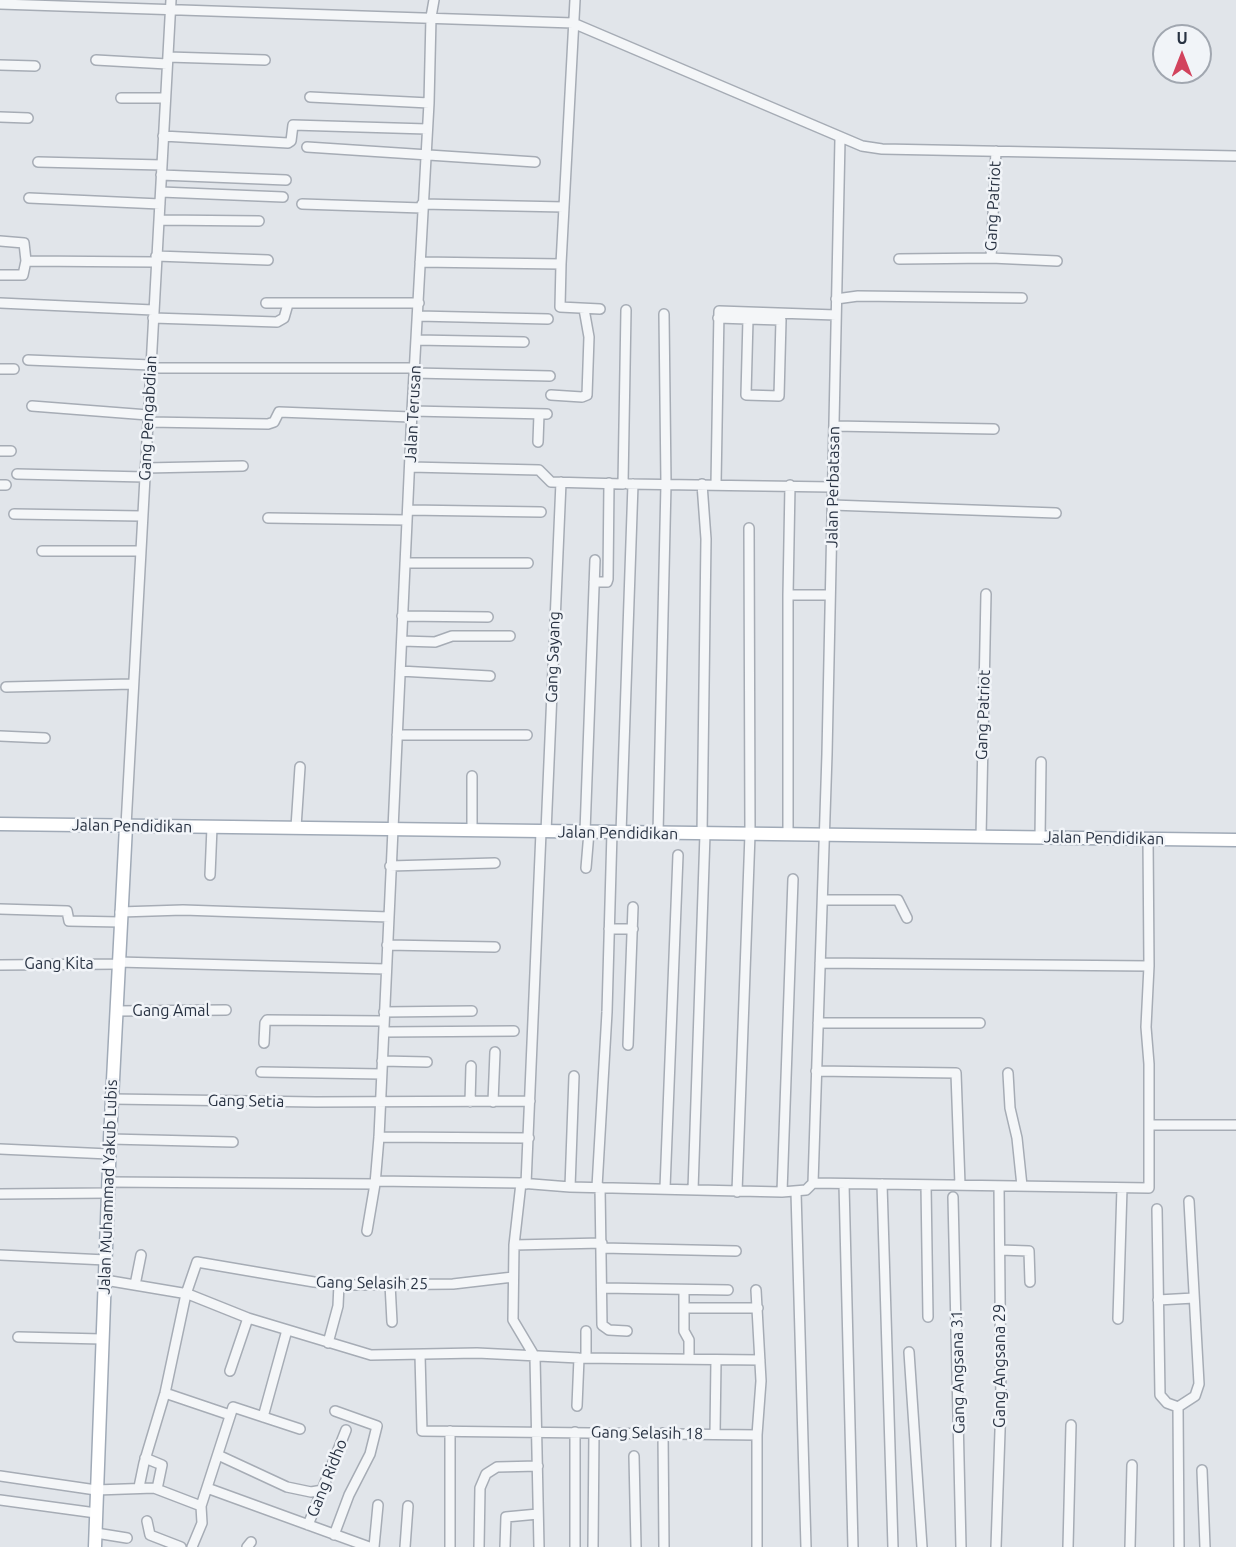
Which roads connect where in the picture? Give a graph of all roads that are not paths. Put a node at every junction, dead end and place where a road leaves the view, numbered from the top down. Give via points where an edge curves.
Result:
1 (434, 0) edge
2 (575, 0) edge
3 (0, 4) edge
4 (170, 5) edge
5 (431, 17) junction
6 (573, 24) junction
7 (96, 60) dead end
8 (167, 60) junction
9 (265, 60) dead end
10 (0, 65) edge
11 (35, 66) dead end
12 (310, 97) dead end
13 (121, 98) dead end
14 (165, 98) junction
15 (429, 103) junction
16 (0, 117) edge
17 (28, 118) dead end
18 (427, 129) junction
19 (163, 136) junction
20 (840, 139) junction
21 (307, 147) dead end
22 (996, 151) junction
23 (425, 153) junction
24 (1236, 156) edge
25 (38, 162) dead end
26 (535, 162) dead end
27 (162, 170) junction
28 (286, 180) dead end
29 (160, 192) junction
30 (283, 197) dead end
31 (29, 198) dead end
32 (160, 204) junction
33 (302, 204) dead end
34 (422, 206) junction
35 (564, 207) junction
36 (159, 220) junction
37 (259, 221) dead end
38 (0, 241) edge
39 (156, 259) junction
40 (899, 259) dead end
41 (990, 259) junction
42 (268, 260) dead end
43 (26, 261) junction
44 (1057, 261) dead end
45 (420, 262) junction
46 (561, 264) junction
47 (0, 275) edge
48 (1022, 298) dead end
49 (836, 299) junction
50 (0, 303) edge
51 (266, 303) dead end
52 (419, 303) junction
53 (288, 304) junction
54 (584, 309) junction
55 (600, 309) dead end
56 (626, 310) dead end
57 (153, 314) junction
58 (664, 314) dead end
59 (836, 315) junction
60 (418, 316) junction
61 (718, 318) junction
62 (548, 319) dead end
63 (748, 319) junction
64 (416, 340) junction
65 (524, 342) dead end
66 (28, 360) dead end
67 (151, 367) junction
68 (0, 369) edge
69 (14, 369) dead end
70 (414, 370) junction
71 (550, 376) dead end
72 (551, 396) dead end
73 (32, 406) dead end
74 (412, 414) junction
75 (148, 418) junction
76 (834, 426) junction
77 (994, 429) dead end
78 (538, 442) dead end
79 (0, 451) edge
80 (11, 451) dead end
81 (243, 466) dead end
82 (410, 467) junction
83 (145, 473) junction
84 (17, 474) dead end
85 (561, 482) junction
86 (609, 483) junction
87 (623, 484) junction
88 (633, 484) junction
89 (666, 484) junction
90 (702, 484) junction
91 (716, 484) junction
92 (790, 485) junction
93 (832, 488) junction
94 (832, 505) junction
95 (541, 512) dead end
96 (1056, 513) dead end
97 (14, 514) dead end
98 (408, 515) junction
99 (141, 516) junction
100 (268, 518) dead end
101 (749, 528) dead end
102 (42, 551) dead end
103 (141, 551) junction
104 (595, 560) dead end
105 (405, 563) junction
106 (528, 563) dead end
107 (594, 582) junction
108 (986, 594) dead end
109 (788, 595) junction
110 (830, 595) junction
111 (402, 616) junction
112 (488, 617) dead end
113 (510, 636) dead end
114 (402, 641) junction
115 (400, 671) junction
116 (490, 676) dead end
117 (133, 681) junction
118 (6, 687) dead end
119 (397, 735) junction
120 (527, 735) dead end
121 (0, 736) edge
122 (45, 738) dead end
123 (1041, 762) dead end
124 (300, 767) dead end
125 (472, 776) dead end
126 (0, 824) edge
127 (126, 826) junction
128 (212, 826) junction
129 (296, 827) junction
130 (392, 828) junction
131 (472, 831) junction
132 (544, 832) junction
133 (587, 832) junction
134 (617, 833) junction
135 (658, 833) junction
136 (703, 834) junction
137 (750, 834) junction
138 (788, 835) junction
139 (825, 835) junction
140 (981, 837) junction
141 (1040, 838) junction
142 (1148, 839) junction
143 (1236, 840) edge
144 (678, 855) dead end
145 (495, 863) dead end
146 (390, 866) junction
147 (586, 868) dead end
148 (210, 875) dead end
149 (793, 879) dead end
150 (823, 900) junction
151 (633, 907) dead end
152 (0, 909) edge
153 (120, 917) junction
154 (389, 917) junction
155 (907, 918) dead end
156 (609, 929) junction
157 (633, 929) junction
158 (387, 945) junction
159 (495, 946) dead end
160 (118, 963) junction
161 (820, 963) junction
162 (0, 965) edge
163 (1149, 966) junction
164 (386, 969) junction
165 (226, 1010) dead end
166 (116, 1011) junction
167 (472, 1011) dead end
168 (384, 1017) junction
169 (818, 1023) junction
170 (980, 1023) dead end
171 (514, 1031) dead end
172 (384, 1032) junction
173 (264, 1043) dead end
174 (628, 1045) dead end
175 (495, 1052) dead end
176 (382, 1061) junction
177 (427, 1062) dead end
178 (471, 1066) dead end
179 (816, 1071) junction
180 (261, 1072) dead end
181 (1008, 1073) dead end
182 (381, 1074) junction
183 (574, 1076) dead end
184 (112, 1099) junction
185 (530, 1101) junction
186 (380, 1102) junction
187 (470, 1102) junction
188 (493, 1102) junction
189 (1149, 1125) junction
190 (1236, 1125) edge
191 (379, 1137) junction
192 (529, 1138) junction
193 (110, 1139) junction
194 (233, 1142) dead end
195 (0, 1149) edge
196 (109, 1154) junction
197 (375, 1183) junction
198 (813, 1183) junction
199 (524, 1184) junction
200 (844, 1184) junction
201 (882, 1184) junction
202 (926, 1185) junction
203 (960, 1185) junction
204 (999, 1186) junction
205 (1022, 1186) junction
206 (570, 1187) junction
207 (599, 1187) junction
208 (108, 1188) junction
209 (665, 1188) junction
210 (1122, 1188) junction
211 (693, 1190) junction
212 (737, 1192) junction
213 (782, 1192) junction
214 (796, 1192) junction
215 (0, 1194) edge
216 (953, 1197) dead end
217 (1189, 1201) dead end
218 (1157, 1209) dead end
219 (367, 1231) dead end
220 (514, 1245) junction
221 (602, 1246) junction
222 (1000, 1250) junction
223 (735, 1251) dead end
224 (0, 1255) edge
225 (141, 1255) dead end
226 (106, 1260) junction
227 (513, 1277) junction
228 (105, 1280) junction
229 (1030, 1282) dead end
230 (339, 1284) junction
231 (390, 1284) junction
232 (135, 1285) junction
233 (602, 1288) junction
234 (684, 1290) junction
235 (728, 1290) dead end
236 (756, 1290) dead end
237 (186, 1294) junction
238 (1194, 1298) junction
239 (1158, 1300) junction
240 (684, 1308) junction
241 (758, 1308) junction
242 (928, 1317) dead end
243 (248, 1318) junction
244 (1118, 1319) dead end
245 (392, 1322) dead end
246 (287, 1330) junction
247 (586, 1331) dead end
248 (627, 1331) dead end
249 (18, 1337) dead end
250 (102, 1339) junction
251 (328, 1342) junction
252 (909, 1352) dead end
253 (420, 1354) junction
254 (535, 1357) junction
255 (583, 1358) junction
256 (689, 1359) junction
257 (716, 1360) junction
258 (760, 1360) junction
259 (230, 1371) dead end
260 (165, 1393) junction
261 (577, 1406) dead end
262 (1178, 1407) junction
263 (335, 1411) dead end
264 (230, 1415) junction
265 (262, 1417) junction
266 (1071, 1425) dead end
267 (300, 1429) dead end
268 (346, 1430) dead end
269 (450, 1431) junction
270 (537, 1431) junction
271 (575, 1432) junction
272 (594, 1432) junction
273 (663, 1433) junction
274 (715, 1434) junction
275 (757, 1434) junction
276 (218, 1455) junction
277 (634, 1456) dead end
278 (145, 1458) junction
279 (1132, 1465) dead end
280 (538, 1466) junction
281 (1179, 1469) junction
282 (1202, 1470) dead end
283 (0, 1476) edge
284 (140, 1487) junction
285 (207, 1488) junction
286 (157, 1489) junction
287 (96, 1490) junction
288 (322, 1490) junction
289 (0, 1500) edge
290 (378, 1505) dead end
291 (201, 1506) junction
292 (408, 1506) dead end
293 (96, 1513) junction
294 (538, 1514) junction
295 (147, 1521) dead end
296 (308, 1525) junction
297 (96, 1533) junction
298 (334, 1535) junction
299 (127, 1538) dead end
300 (95, 1547) edge
301 (181, 1547) edge
302 (192, 1547) edge
303 (371, 1547) edge
304 (405, 1547) edge
305 (450, 1547) edge
306 (479, 1547) edge
307 (505, 1547) edge
308 (539, 1547) edge
309 (575, 1547) edge
310 (593, 1547) edge
311 (636, 1547) edge
312 (664, 1547) edge
313 (757, 1547) edge
314 (806, 1547) edge
315 (853, 1547) edge
316 (893, 1547) edge
317 (922, 1547) edge
318 (961, 1547) edge
319 (996, 1547) edge
320 (1068, 1547) edge
321 (1130, 1547) edge
322 (1179, 1547) edge
323 (1184, 1547) edge
324 (1206, 1547) edge

1 - 5 street, Jalan Terusan
2 - 6 street
3 - 4 street
4 - 5 street
4 - 8 street, Gang Pengabdian
5 - 6 street
5 - 15 street, Jalan Terusan
6 - 20 street via 746,94
6 - 35 street
7 - 8 street
8 - 9 street
8 - 14 street, Gang Pengabdian
10 - 11 street
12 - 15 street
13 - 14 street
14 - 19 street, Gang Pengabdian
15 - 18 street, Jalan Terusan
16 - 17 street
18 - 19 street via 293,125 288,143
18 - 23 street, Jalan Terusan
19 - 27 street, Gang Pengabdian
20 - 22 street via 872,148
20 - 49 street, Jalan Perbatasan
21 - 23 street
22 - 24 street
22 - 41 street, Gang Patriot
23 - 26 street
23 - 34 street, Jalan Terusan
25 - 27 street
27 - 28 street
27 - 29 street, Gang Pengabdian
29 - 30 street
29 - 32 street, Gang Pengabdian
31 - 32 street
32 - 36 street, Gang Pengabdian
33 - 34 street
34 - 35 street
34 - 45 street, Jalan Terusan
35 - 46 street
36 - 37 street
36 - 39 street, Gang Pengabdian
38 - 43 street via 24,243
39 - 42 street
39 - 43 street
39 - 57 street, Gang Pengabdian
40 - 41 street
41 - 44 street
43 - 47 street via 23,275
45 - 46 street
45 - 52 street, Jalan Terusan
46 - 54 street via 560,307
48 - 49 street
49 - 59 street, Jalan Perbatasan
50 - 57 street
51 - 53 street
52 - 53 street
52 - 60 street, Jalan Terusan
53 - 57 street via 285,318 277,322
54 - 55 street
54 - 72 street via 589,337 587,395
56 - 87 street
57 - 67 street, Gang Pengabdian
58 - 89 street
59 - 61 street via 725,310 719,311
59 - 76 street, Jalan Perbatasan
60 - 62 street
60 - 64 street, Jalan Terusan
61 - 63 street
61 - 91 street
63 - 63 street via 781,320 779,396 746,395
64 - 65 street
64 - 70 street, Jalan Terusan
66 - 67 street
67 - 70 street
67 - 75 street, Gang Pengabdian
68 - 69 street
70 - 71 street
70 - 74 street, Jalan Terusan
73 - 75 street
74 - 75 street via 279,412 274,422 268,424
74 - 78 street via 543,414
74 - 82 street, Jalan Terusan
75 - 83 street, Gang Pengabdian
76 - 77 street
76 - 93 street, Jalan Perbatasan
79 - 80 street
81 - 83 street
82 - 85 street via 539,470 550,482
82 - 98 street, Jalan Terusan
83 - 84 street
83 - 99 street, Gang Pengabdian
85 - 86 street
85 - 132 street, Gang Sayang
86 - 87 street
86 - 107 street via 608,579
87 - 88 street
88 - 89 street
88 - 134 street
89 - 90 street
89 - 135 street
90 - 91 street
90 - 136 street via 706,539
91 - 92 street
92 - 93 street
92 - 109 street
93 - 94 street, Jalan Perbatasan
94 - 96 street
94 - 110 street, Jalan Perbatasan
95 - 98 street
97 - 99 street
98 - 100 street
98 - 105 street, Jalan Terusan
99 - 103 street, Gang Pengabdian
101 - 137 street
102 - 103 street
103 - 117 street, Gang Pengabdian
104 - 107 street
105 - 106 street
105 - 111 street, Jalan Terusan
107 - 133 street
108 - 140 street, Gang Patriot
109 - 110 street
109 - 138 street
110 - 139 street, Jalan Perbatasan
111 - 112 street
111 - 114 street, Jalan Terusan
113 - 114 street
114 - 115 street, Jalan Terusan
115 - 116 street
115 - 119 street, Jalan Terusan
117 - 118 street
117 - 127 street, Gang Pengabdian
119 - 120 street
119 - 130 street, Jalan Terusan
121 - 122 street
123 - 141 street
124 - 129 street
125 - 131 street
126 - 127 main road, Jalan Pendidikan
127 - 128 main road, Jalan Pendidikan
127 - 153 main road, Jalan Muhammad Yakub Lubis
128 - 129 main road, Jalan Pendidikan
128 - 148 street
129 - 130 main road, Jalan Pendidikan
130 - 131 main road, Jalan Pendidikan
130 - 146 street, Jalan Terusan
131 - 132 main road, Jalan Pendidikan
132 - 133 main road, Jalan Pendidikan
132 - 185 street, Gang Sayang
133 - 134 main road, Jalan Pendidikan
133 - 147 street
134 - 135 main road, Jalan Pendidikan
134 - 156 street
135 - 136 main road, Jalan Pendidikan
136 - 137 main road, Jalan Pendidikan
136 - 211 street
137 - 138 main road, Jalan Pendidikan
137 - 212 street
138 - 139 main road, Jalan Pendidikan
139 - 140 main road, Jalan Pendidikan
139 - 150 street, Jalan Perbatasan
140 - 141 main road, Jalan Pendidikan
141 - 142 main road, Jalan Pendidikan
142 - 143 main road, Jalan Pendidikan
142 - 163 street
144 - 209 street
145 - 146 street
146 - 154 street, Jalan Terusan
149 - 213 street
150 - 155 street via 898,900
150 - 161 street, Jalan Perbatasan
151 - 157 street
152 - 153 street via 67,911 69,921
153 - 154 street via 183,910
153 - 160 main road, Jalan Muhammad Yakub Lubis
154 - 158 street, Jalan Terusan
156 - 157 street
156 - 207 street
157 - 174 street
158 - 159 street
158 - 164 street, Jalan Terusan
160 - 162 street, Gang Kita
160 - 164 street, Gang Kita
160 - 166 main road, Jalan Muhammad Yakub Lubis
161 - 163 street
161 - 169 street, Jalan Perbatasan
163 - 189 street
164 - 168 street, Jalan Terusan
165 - 166 street, Gang Amal
166 - 184 main road, Jalan Muhammad Yakub Lubis
167 - 168 street
168 - 172 street, Jalan Terusan
168 - 173 street via 267,1020
169 - 170 street
169 - 179 street, Jalan Perbatasan
171 - 172 street
172 - 176 street, Jalan Terusan
175 - 188 street
176 - 177 street
176 - 182 street, Jalan Terusan
178 - 187 street
179 - 198 street, Jalan Perbatasan
179 - 203 street via 956,1073
180 - 182 street
181 - 205 street
182 - 186 street, Jalan Terusan
183 - 206 street
184 - 186 street, Gang Setia
184 - 193 main road, Jalan Muhammad Yakub Lubis
185 - 188 street, Gang Setia
185 - 192 street, Gang Sayang
186 - 187 street, Gang Setia
186 - 191 street, Jalan Terusan
187 - 188 street, Gang Setia
189 - 190 street
189 - 210 street via 1149,1188
191 - 192 street
191 - 197 street, Jalan Terusan
192 - 199 street, Gang Sayang
193 - 194 street
193 - 196 main road, Jalan Muhammad Yakub Lubis
195 - 196 street
196 - 208 main road, Jalan Muhammad Yakub Lubis
197 - 199 street
197 - 208 street
197 - 219 street, Jalan Terusan
198 - 200 street
198 - 214 street
199 - 206 street
199 - 220 street, Gang Sayang
200 - 201 street
200 - 315 street
201 - 202 street
201 - 316 street
202 - 203 street
202 - 242 street
203 - 204 street
204 - 205 street
204 - 222 street, Gang Angsana 29
205 - 210 street
206 - 207 street
207 - 209 street
207 - 221 street
208 - 215 street
208 - 226 main road, Jalan Muhammad Yakub Lubis
209 - 211 street
210 - 244 street
211 - 212 street
212 - 213 street
213 - 214 street
214 - 314 street
216 - 318 street, Gang Angsana 31
217 - 238 street
218 - 239 street
220 - 221 street
220 - 227 street, Gang Sayang
221 - 223 street
221 - 233 street
222 - 229 street via 1029,1251
222 - 319 street, Gang Angsana 29 via 1001,1402
224 - 226 street
225 - 232 street
226 - 228 main road, Jalan Muhammad Yakub Lubis
227 - 231 street, Gang Selasih 25 via 453,1284
227 - 254 street, Gang Sayang via 514,1324
228 - 232 street
228 - 250 main road, Jalan Muhammad Yakub Lubis
230 - 231 street, Gang Selasih 25
230 - 237 street, Gang Selasih 25 via 197,1262
230 - 251 street via 338,1306
231 - 245 street
232 - 237 street
233 - 234 street
233 - 248 street via 603,1328
234 - 235 street
234 - 240 street
236 - 241 street
237 - 243 street
237 - 260 street
238 - 239 street
238 - 262 street via 1198,1384 1195,1396
239 - 262 street via 1160,1395
240 - 241 street
240 - 256 street
241 - 258 street
243 - 246 street
243 - 259 street
246 - 251 street
246 - 265 street
247 - 255 street
249 - 250 street
250 - 287 main road, Jalan Muhammad Yakub Lubis
251 - 253 street via 371,1354
252 - 317 street
253 - 254 street
253 - 269 street, Gang Selasih 18 via 422,1431
254 - 255 street
254 - 270 street
255 - 256 street
255 - 261 street
256 - 257 street
257 - 258 street
257 - 274 street
258 - 275 street
260 - 264 street
260 - 278 street
262 - 281 street
263 - 298 street via 377,1426 370,1454
264 - 265 street via 232,1407
264 - 276 street
265 - 267 street
266 - 320 street
268 - 288 street, Gang Ridho
269 - 270 street, Gang Selasih 18
269 - 305 street
270 - 271 street, Gang Selasih 18
270 - 280 street
271 - 272 street, Gang Selasih 18
271 - 309 street
272 - 273 street, Gang Selasih 18
272 - 310 street
273 - 274 street, Gang Selasih 18
273 - 312 street
274 - 275 street, Gang Selasih 18
275 - 313 street
276 - 285 street
276 - 288 street via 287,1487 308,1492
277 - 311 street
278 - 284 street
278 - 286 street via 162,1465
279 - 321 street
280 - 294 street
280 - 306 street via 497,1467 486,1474 480,1493
281 - 322 street
281 - 323 street
282 - 324 street
283 - 287 street
284 - 286 street
284 - 287 street
285 - 291 street
285 - 296 street
286 - 291 street
287 - 293 main road, Jalan Muhammad Yakub Lubis
288 - 296 street, Gang Ridho
289 - 293 street
290 - 303 street
291 - 302 street via 202,1523
292 - 304 street
293 - 297 main road, Jalan Muhammad Yakub Lubis
294 - 307 street via 506,1517
294 - 308 street
295 - 301 street via 150,1535
296 - 298 street
297 - 299 street
297 - 300 main road, Jalan Muhammad Yakub Lubis
298 - 303 street

